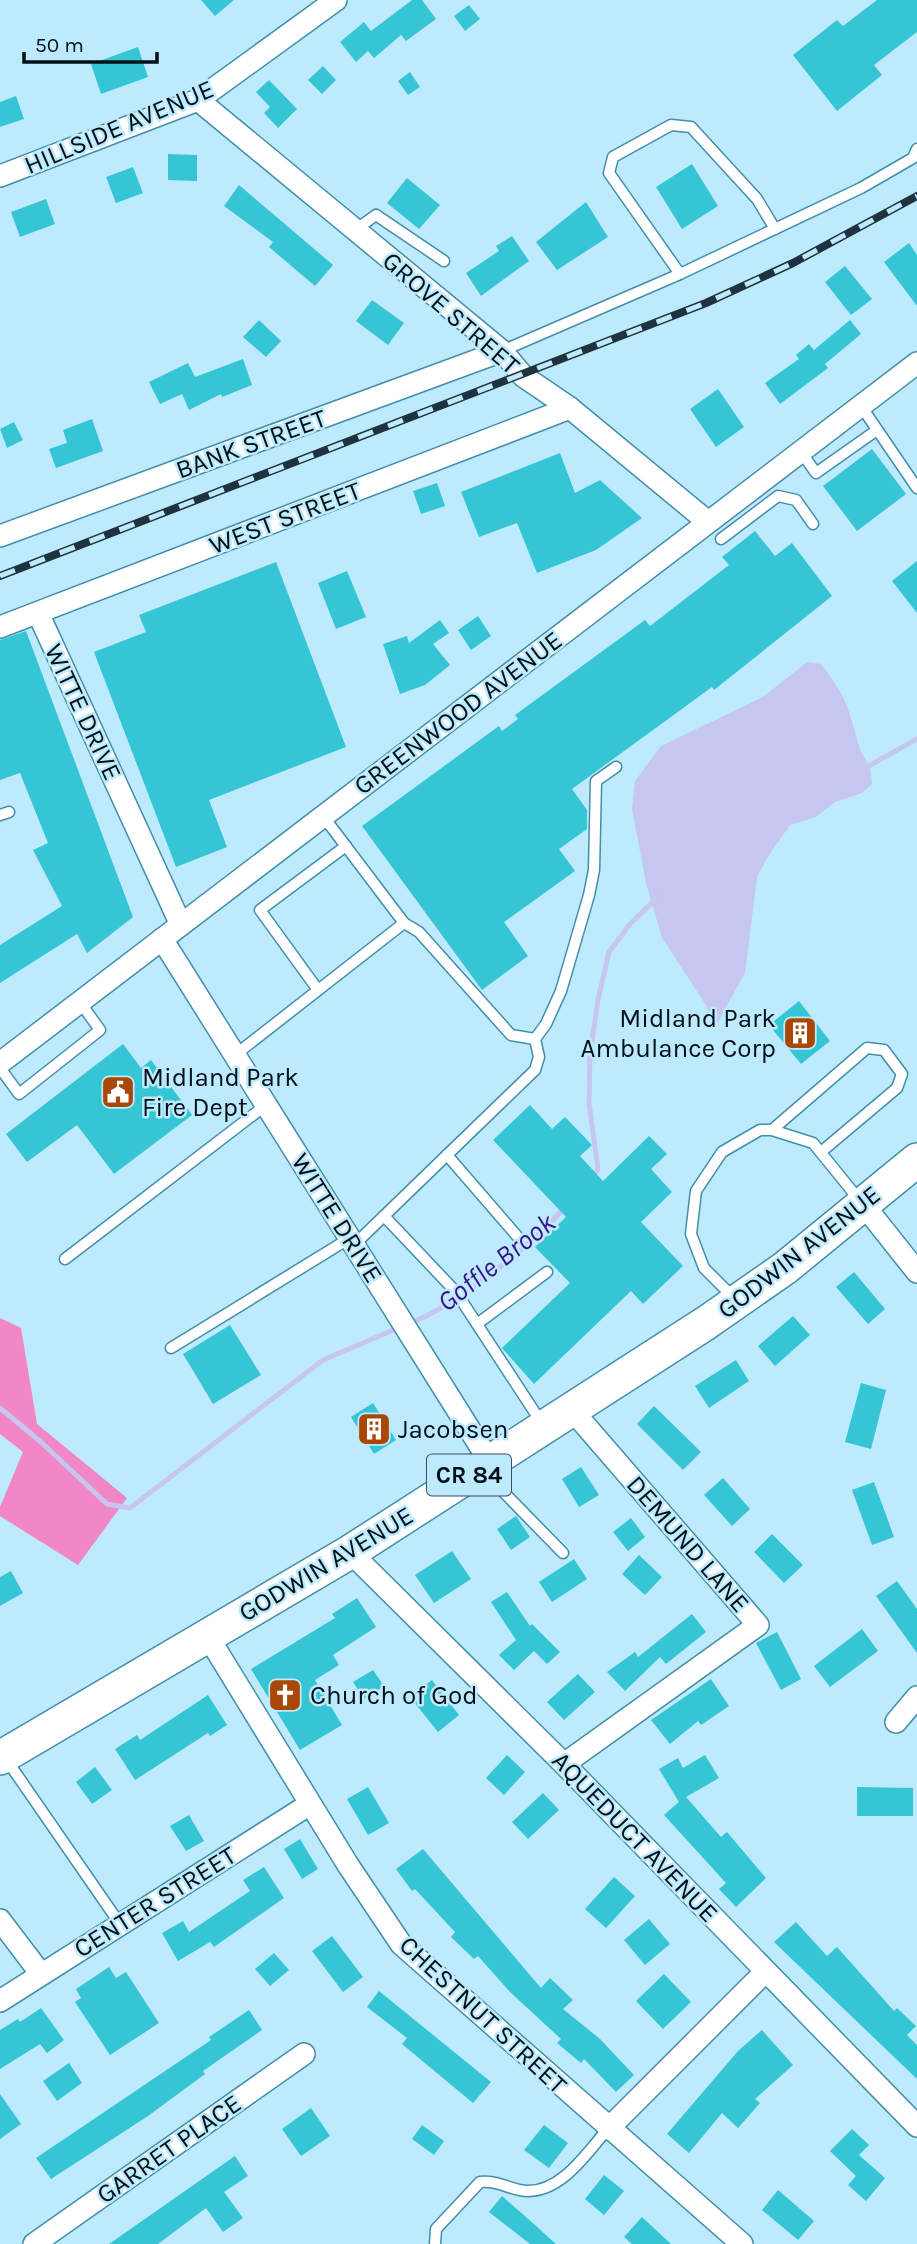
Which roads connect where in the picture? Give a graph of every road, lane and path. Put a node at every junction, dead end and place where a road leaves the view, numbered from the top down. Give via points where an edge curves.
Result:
1 (329, 2) edge
2 (198, 100) junction
3 (917, 149) edge
4 (0, 176) edge
5 (775, 229) junction
6 (355, 230) junction
7 (444, 261) dead end
8 (680, 274) junction
9 (502, 351) junction
10 (917, 363) edge
11 (861, 406) junction
12 (570, 408) junction
13 (877, 430) junction
14 (801, 452) junction
15 (917, 488) edge
16 (741, 510) junction
17 (813, 524) dead end
18 (714, 530) junction
19 (0, 536) edge
20 (38, 613) junction
21 (0, 627) edge
22 (616, 767) dead end
23 (323, 816) junction
24 (346, 846) junction
25 (404, 923) junction
26 (181, 925) junction
27 (162, 939) junction
28 (318, 990) junction
29 (80, 1002) junction
30 (535, 1039) junction
31 (235, 1055) junction
32 (0, 1065) edge
33 (266, 1105) junction
34 (772, 1130) junction
35 (821, 1152) junction
36 (447, 1155) junction
37 (917, 1160) edge
38 (863, 1204) junction
39 (384, 1216) junction
40 (517, 1236) dead end
41 (352, 1242) junction
42 (65, 1259) dead end
43 (547, 1272) dead end
44 (917, 1272) edge
45 (737, 1301) junction
46 (477, 1324) junction
47 (171, 1348) dead end
48 (558, 1418) junction
49 (485, 1465) junction
50 (350, 1552) junction
51 (562, 1553) dead end
52 (207, 1635) junction
53 (917, 1696) edge
54 (897, 1723) dead end
55 (2, 1757) edge
56 (564, 1764) junction
57 (310, 1804) junction
58 (0, 1920) edge
59 (120, 1924) junction
60 (765, 1972) junction
61 (41, 1974) junction
62 (0, 2001) edge
63 (304, 2054) dead end
64 (914, 2117) edge
65 (608, 2129) junction
66 (34, 2244) edge
67 (435, 2244) edge
68 (741, 2244) edge

1 - 2 street, HILLSIDE AVENUE
2 - 4 street, HILLSIDE AVENUE
2 - 6 street, GROVE STREET
3 - 5 lane via 913,158 862,188
5 - 8 lane
5 - 8 lane via 757,199 691,127 671,125 613,158 609,173
6 - 7 lane via 376,215
6 - 9 street, GROVE STREET
8 - 9 lane
9 - 12 street, GROVE STREET via 523,376
9 - 19 street, BANK STREET
10 - 11 street, GREENWOOD AVENUE
11 - 13 lane
11 - 14 street, GREENWOOD AVENUE
12 - 18 street, GROVE STREET
12 - 20 street, WEST STREET
13 - 14 lane via 816,474
13 - 15 lane
14 - 16 street, GREENWOOD AVENUE
16 - 17 lane via 778,496 796,500
16 - 18 street, GREENWOOD AVENUE
18 - 23 street, GREENWOOD AVENUE
20 - 21 street, WEST STREET
20 - 26 street, WITTE DRIVE
22 - 30 lane via 596,781 589,895 561,991
23 - 24 lane
23 - 26 street, GREENWOOD AVENUE
24 - 25 lane
24 - 28 lane via 260,910
25 - 28 lane
25 - 30 lane via 419,932 511,1035
26 - 27 street, GREENWOOD AVENUE
27 - 29 street, GREENWOOD AVENUE
27 - 31 street, WITTE DRIVE
28 - 31 lane
29 - 32 street, GREENWOOD AVENUE
29 - 32 lane via 100,1030 19,1094
30 - 36 lane via 539,1057 535,1070
31 - 33 street, WITTE DRIVE
33 - 41 street, WITTE DRIVE
33 - 42 lane
34 - 35 lane via 814,1143
34 - 35 lane via 867,1048 884,1050 902,1074 897,1088
34 - 45 lane via 760,1130 722,1152 696,1191 691,1234 704,1268
35 - 38 lane
36 - 39 lane
36 - 40 lane
37 - 38 main road, GODWIN AVENUE / CR 84
38 - 44 street
38 - 45 main road, GODWIN AVENUE / CR 84
39 - 41 lane
39 - 46 lane via 459,1297
41 - 47 lane
41 - 49 street, WITTE DRIVE
43 - 46 lane
45 - 48 main road, GODWIN AVENUE / CR 84
46 - 48 lane
48 - 49 main road, GODWIN AVENUE / CR 84
48 - 56 street, DEMUND LANE via 758,1625
49 - 50 main road, GODWIN AVENUE / CR 84
49 - 51 lane
50 - 52 main road, GODWIN AVENUE / CR 84
50 - 56 street, AQUEDUCT AVENUE
52 - 55 main road, GODWIN AVENUE / CR 84
52 - 57 street, CHESTNUT STREET
53 - 54 street
55 - 59 lane
56 - 60 street, AQUEDUCT AVENUE
57 - 59 street, CENTER STREET
57 - 65 street, CHESTNUT STREET via 401,1944
58 - 61 street
59 - 61 street, CENTER STREET
60 - 64 street, AQUEDUCT AVENUE
60 - 65 street
61 - 62 street, CENTER STREET
63 - 66 street, GARRET PLACE
65 - 67 lane via 549,2187 526,2191 496,2181 480,2182 436,2229
65 - 68 street, CHESTNUT STREET

